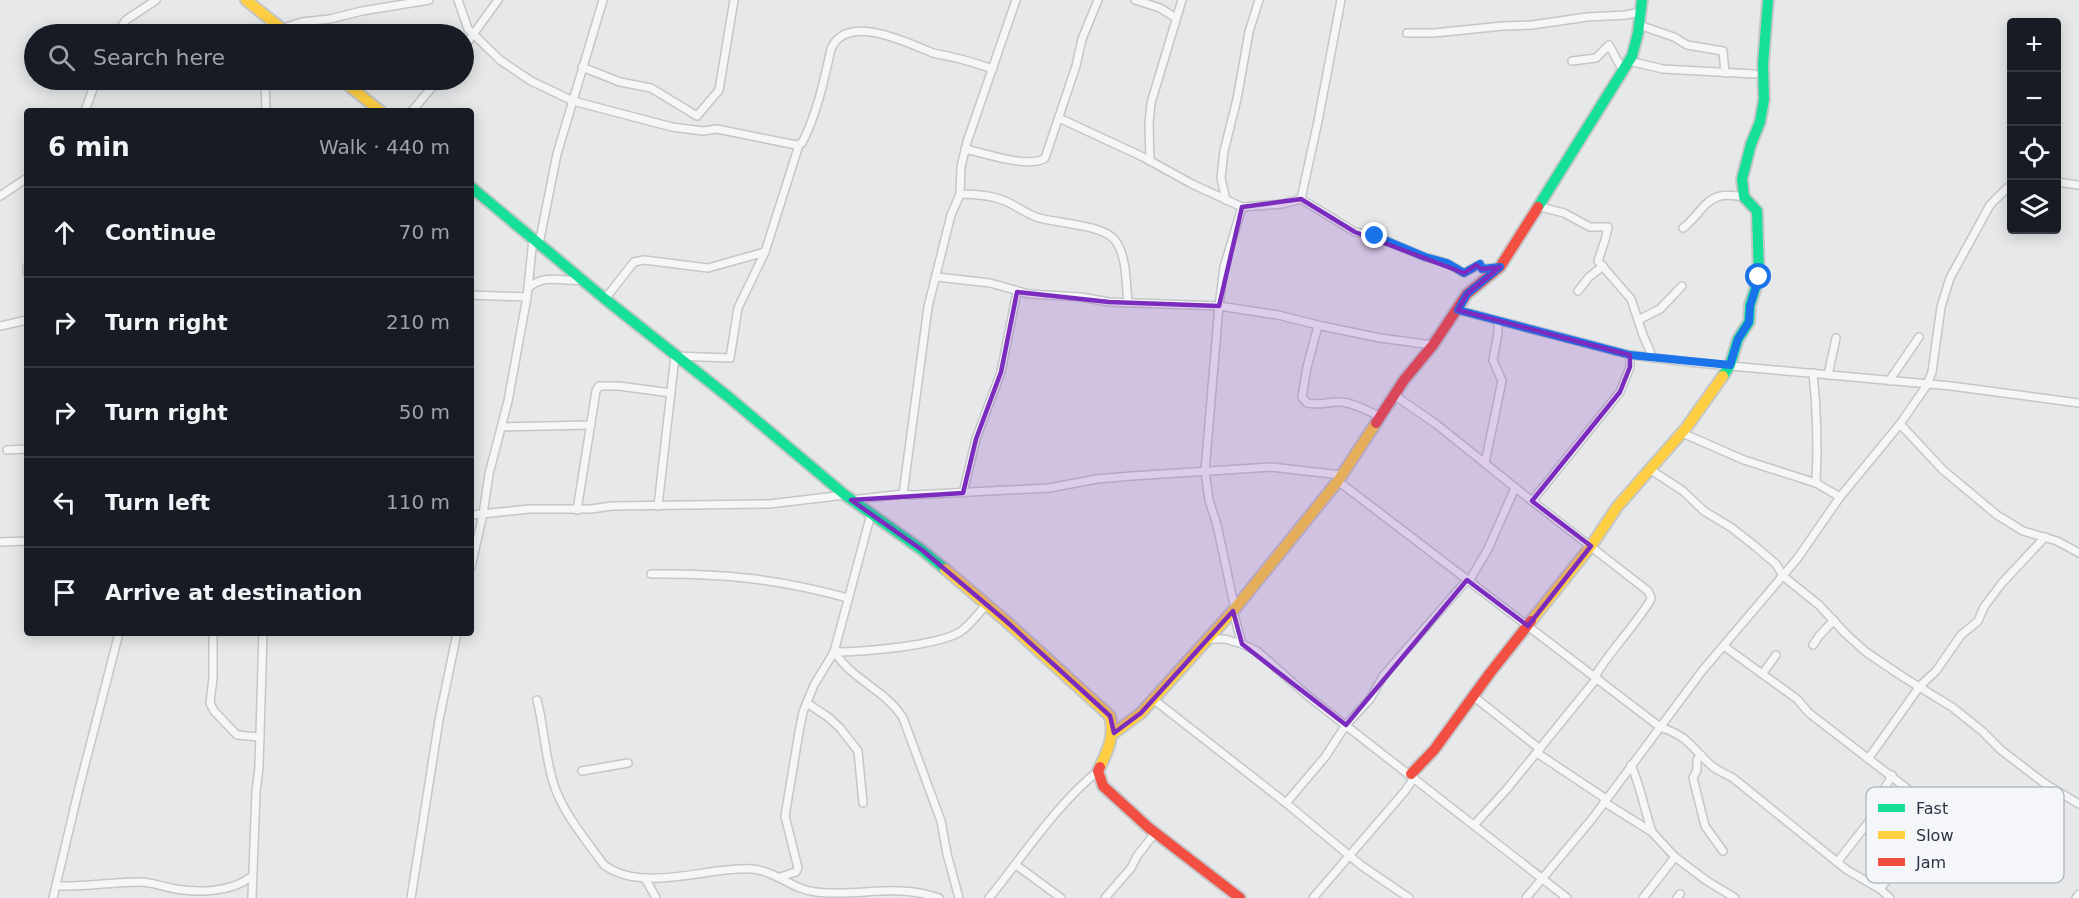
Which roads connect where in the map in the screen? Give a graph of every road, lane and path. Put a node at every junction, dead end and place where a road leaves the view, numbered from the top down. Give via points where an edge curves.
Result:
1 (156, 0) edge
2 (246, 0) edge
3 (429, 0) edge
4 (458, 0) edge
5 (498, 0) edge
6 (603, 0) edge
7 (734, 0) edge
8 (1016, 0) edge
9 (1098, 0) edge
10 (1135, 0) edge
11 (1182, 0) edge
12 (1259, 0) edge
13 (1341, 0) edge
14 (1642, 0) edge
15 (1768, 0) edge
16 (1640, 12) junction
17 (1176, 18) junction
18 (270, 19) junction
19 (123, 24) edge
20 (269, 24) edge
21 (276, 24) edge
22 (302, 24) edge
23 (466, 24) edge
24 (1639, 25) junction
25 (1407, 33) dead end
26 (474, 34) joint
27 (1572, 61) dead end
28 (1629, 61) junction
29 (582, 67) junction
30 (993, 69) junction
31 (1623, 71) junction
32 (1725, 73) junction
33 (1754, 74) dead end
34 (92, 90) edge
35 (266, 90) edge
36 (354, 90) edge
37 (430, 90) edge
38 (573, 101) junction
39 (86, 108) edge
40 (267, 108) edge
41 (376, 108) edge
42 (415, 108) edge
43 (1059, 118) junction
44 (799, 145) junction
45 (965, 149) junction
46 (1150, 161) junction
47 (24, 180) edge
48 (2061, 183) edge
49 (2079, 185) edge
50 (2007, 188) edge
51 (474, 189) edge
52 (960, 194) junction
53 (0, 196) edge
54 (1744, 196) junction
55 (1301, 199) junction
56 (1226, 200) junction
57 (1537, 206) junction
58 (1242, 207) junction
59 (1683, 228) dead end
60 (536, 241) junction
61 (765, 252) junction
62 (1602, 266) junction
63 (1500, 267) junction
64 (938, 277) junction
65 (582, 280) junction
66 (1682, 286) dead end
67 (528, 288) junction
68 (1578, 291) dead end
69 (1017, 292) junction
70 (474, 295) edge
71 (527, 297) junction
72 (605, 299) junction
73 (1128, 303) junction
74 (1219, 306) junction
75 (1458, 310) junction
76 (1638, 320) junction
77 (24, 321) edge
78 (1498, 321) junction
79 (0, 326) edge
80 (1318, 326) junction
81 (1919, 337) dead end
82 (1836, 338) dead end
83 (1433, 345) junction
84 (1630, 355) junction
85 (675, 356) junction
86 (1653, 358) junction
87 (1730, 365) junction
88 (1813, 373) junction
89 (1828, 375) junction
90 (1889, 381) junction
91 (1927, 385) junction
92 (671, 393) junction
93 (1394, 395) junction
94 (2079, 403) edge
95 (1379, 416) junction
96 (1900, 424) junction
97 (591, 425) junction
98 (502, 427) junction
99 (1682, 433) junction
100 (24, 449) edge
101 (7, 450) dead end
102 (1485, 463) junction
103 (1651, 470) junction
104 (1205, 471) junction
105 (1340, 478) junction
106 (1816, 483) junction
107 (1515, 488) junction
108 (963, 493) junction
109 (903, 494) junction
110 (1839, 497) junction
111 (848, 498) junction
112 (1532, 501) junction
113 (658, 506) junction
114 (578, 510) junction
115 (483, 514) junction
116 (871, 514) junction
117 (474, 515) edge
118 (2045, 537) junction
119 (24, 540) edge
120 (0, 542) edge
121 (1591, 546) junction
122 (2079, 553) edge
123 (474, 554) edge
124 (651, 574) dead end
125 (1784, 576) junction
126 (1468, 580) junction
127 (848, 598) junction
128 (986, 605) junction
129 (1234, 610) junction
130 (1834, 620) junction
131 (1528, 626) junction
132 (118, 636) edge
133 (213, 636) edge
134 (262, 636) edge
135 (456, 636) edge
136 (1207, 639) junction
137 (1242, 644) junction
138 (1813, 645) dead end
139 (1725, 646) junction
140 (834, 652) junction
141 (1776, 655) dead end
142 (1763, 673) junction
143 (1596, 677) junction
144 (1920, 686) junction
145 (1473, 696) junction
146 (537, 699) dead end
147 (1153, 699) junction
148 (807, 703) junction
149 (1346, 725) junction
150 (1660, 727) junction
151 (1114, 733) junction
152 (260, 737) junction
153 (1539, 751) junction
154 (1701, 755) junction
155 (1868, 759) junction
156 (628, 763) dead end
157 (1631, 765) junction
158 (582, 771) dead end
159 (1098, 771) junction
160 (1892, 775) junction
161 (1412, 776) junction
162 (1886, 787) edge
163 (1906, 787) edge
164 (2052, 787) edge
165 (2064, 795) edge
166 (1605, 801) junction
167 (863, 803) dead end
168 (1286, 803) junction
169 (2079, 804) edge
170 (1474, 825) junction
171 (1866, 825) edge
172 (1652, 832) junction
173 (1155, 833) junction
174 (1723, 851) dead end
175 (1349, 855) junction
176 (1675, 857) junction
177 (1838, 861) junction
178 (1016, 865) junction
179 (251, 877) junction
180 (780, 877) junction
181 (645, 878) junction
182 (1541, 879) junction
183 (1866, 881) edge
184 (1870, 883) edge
185 (1885, 883) edge
186 (57, 886) junction
187 (1880, 889) junction
188 (813, 892) junction
189 (2079, 894) edge
190 (53, 898) edge
191 (252, 898) edge
192 (411, 898) edge
193 (656, 898) edge
194 (804, 898) edge
195 (939, 898) edge
196 (959, 898) edge
197 (989, 898) edge
198 (1062, 898) edge
199 (1105, 898) edge
200 (1240, 898) edge
201 (1313, 898) edge
202 (1409, 898) edge
203 (1526, 898) edge
204 (1567, 898) edge
205 (1643, 898) edge
206 (1735, 898) edge
207 (1890, 898) edge
208 (2076, 898) edge

1 - 19 street
2 - 18 street
3 - 22 street
4 - 23 street
5 - 26 street
6 - 29 street
7 - 29 street via 720,90 697,116 651,88 620,82
8 - 30 street
9 - 43 street
10 - 17 street
11 - 17 street
12 - 56 street via 1224,151 1221,178
13 - 55 street
14 - 16 street
15 - 54 street via 1764,99 1742,179
16 - 24 street
16 - 25 street via 1532,26
17 - 46 street via 1151,103
18 - 20 street
18 - 21 street
24 - 28 street
24 - 32 street via 1687,45 1723,51
26 - 38 street via 500,60 531,81
27 - 31 street via 1596,58 1609,45
28 - 31 street
28 - 32 street via 1663,69
29 - 38 street
30 - 44 street via 892,36 848,32 835,40 831,49 813,118
30 - 45 street
31 - 57 street
32 - 33 street
34 - 39 street
35 - 40 street
36 - 41 street
37 - 42 street
38 - 44 street via 672,127 717,129
38 - 60 street
43 - 45 street via 1050,149 1040,161 1013,160
43 - 46 street
44 - 61 street
45 - 52 street
46 - 56 street
47 - 53 street
48 - 49 street
50 - 91 street via 1990,205 1950,278
51 - 60 street
52 - 64 street via 951,215
52 - 73 street via 1005,201 1037,217 1103,232 1113,238 1122,260
54 - 59 street via 1714,198
54 - 87 street via 1756,212 1759,277 1749,322 1738,339
55 - 58 street
55 - 63 street via 1355,232 1447,263 1464,273 1480,264 1482,269
56 - 58 street
57 - 62 street via 1564,213 1590,227 1608,227 1598,261
57 - 63 street
58 - 74 street via 1224,267
60 - 65 street
60 - 67 street
61 - 72 street via 708,268 634,262
61 - 85 street via 738,308 730,358
62 - 68 street
62 - 76 street via 1631,299
63 - 75 street via 1467,294
64 - 69 street via 990,283
64 - 109 street via 928,307
65 - 67 street via 538,280
65 - 72 street
66 - 76 street via 1660,309
67 - 71 street
69 - 73 street
69 - 108 street via 1001,372 976,439
70 - 71 street
71 - 98 street
72 - 85 street
73 - 74 street
74 - 80 street
74 - 104 street
75 - 78 street
75 - 83 street
76 - 86 street
77 - 79 street
78 - 84 street
78 - 102 street via 1493,360 1502,381
80 - 83 street
80 - 95 street via 1302,396 1307,403 1341,402
81 - 90 street
82 - 89 street
83 - 93 street
84 - 86 street
84 - 112 street via 1630,367 1620,392
85 - 92 street
85 - 111 street
86 - 87 street
87 - 88 street
87 - 99 street
88 - 89 street
88 - 106 street
89 - 90 street
90 - 91 street
91 - 94 street
91 - 96 street
92 - 97 street via 599,386
92 - 113 street
93 - 95 street
93 - 102 street
95 - 105 street
96 - 110 street
96 - 118 street via 1943,470 1997,515 2023,531
97 - 98 street
97 - 114 street
98 - 115 street
99 - 103 street
99 - 106 street via 1744,460
100 - 101 street
102 - 107 street
103 - 121 street via 1617,507
103 - 125 street via 1756,547
104 - 105 street via 1271,467
104 - 108 street
104 - 129 street
105 - 126 street
105 - 129 street
106 - 110 street
107 - 112 street
107 - 126 street via 1488,549
108 - 109 street
109 - 111 street
110 - 125 street
111 - 113 street
111 - 116 street
112 - 121 street
113 - 114 street
114 - 115 street via 529,509
115 - 117 street
115 - 123 street
116 - 127 street
116 - 128 street via 922,550
118 - 122 street
118 - 144 street via 2002,583 1978,621 1961,635 1936,671
119 - 120 street
121 - 131 street
121 - 143 street via 1651,597 1608,654
124 - 127 street via 711,574 770,580
125 - 130 street
125 - 139 street
126 - 131 street
126 - 149 street via 1383,676 1370,699
127 - 140 street
128 - 140 street via 954,635
128 - 151 street via 1110,716
129 - 136 street
129 - 137 street
130 - 138 street
130 - 144 street via 1866,652
131 - 143 street
131 - 145 street
132 - 186 street
133 - 152 street via 210,703 237,735
134 - 152 street
135 - 192 street
136 - 137 street
136 - 147 street
137 - 149 street via 1257,651
139 - 142 street
139 - 150 street
140 - 148 street
140 - 196 street via 903,718 942,821
141 - 142 street
142 - 155 street
143 - 150 street
143 - 153 street
144 - 155 street
144 - 164 street
145 - 153 street
145 - 161 street
146 - 181 street via 545,751 563,806 604,865
147 - 151 street
147 - 168 street
148 - 167 street via 828,717 858,751
148 - 180 street via 785,806 798,868
149 - 161 street
149 - 168 street
150 - 154 street via 1686,739
150 - 157 street
151 - 159 street
152 - 179 street
153 - 166 street
153 - 170 street
154 - 174 street via 1693,778 1705,826
154 - 177 street
155 - 160 street
156 - 158 street
157 - 166 street
157 - 172 street via 1640,783
159 - 173 street via 1103,786
159 - 178 street via 1046,825
160 - 162 street
160 - 163 street
161 - 170 street
161 - 175 street via 1405,791
165 - 169 street
166 - 172 street
166 - 182 street
168 - 175 street
170 - 182 street
171 - 177 street
172 - 176 street
173 - 199 street
173 - 200 street
175 - 201 street
175 - 202 street
176 - 205 street
176 - 206 street
177 - 183 street
178 - 197 street
178 - 198 street
179 - 186 street via 228,888 190,891 138,882
179 - 191 street
180 - 181 street via 754,869 736,869
180 - 188 street
181 - 193 street
182 - 203 street
182 - 204 street
184 - 187 street
185 - 187 street
186 - 190 street
187 - 207 street
188 - 194 street
188 - 195 street via 886,890
189 - 208 street

